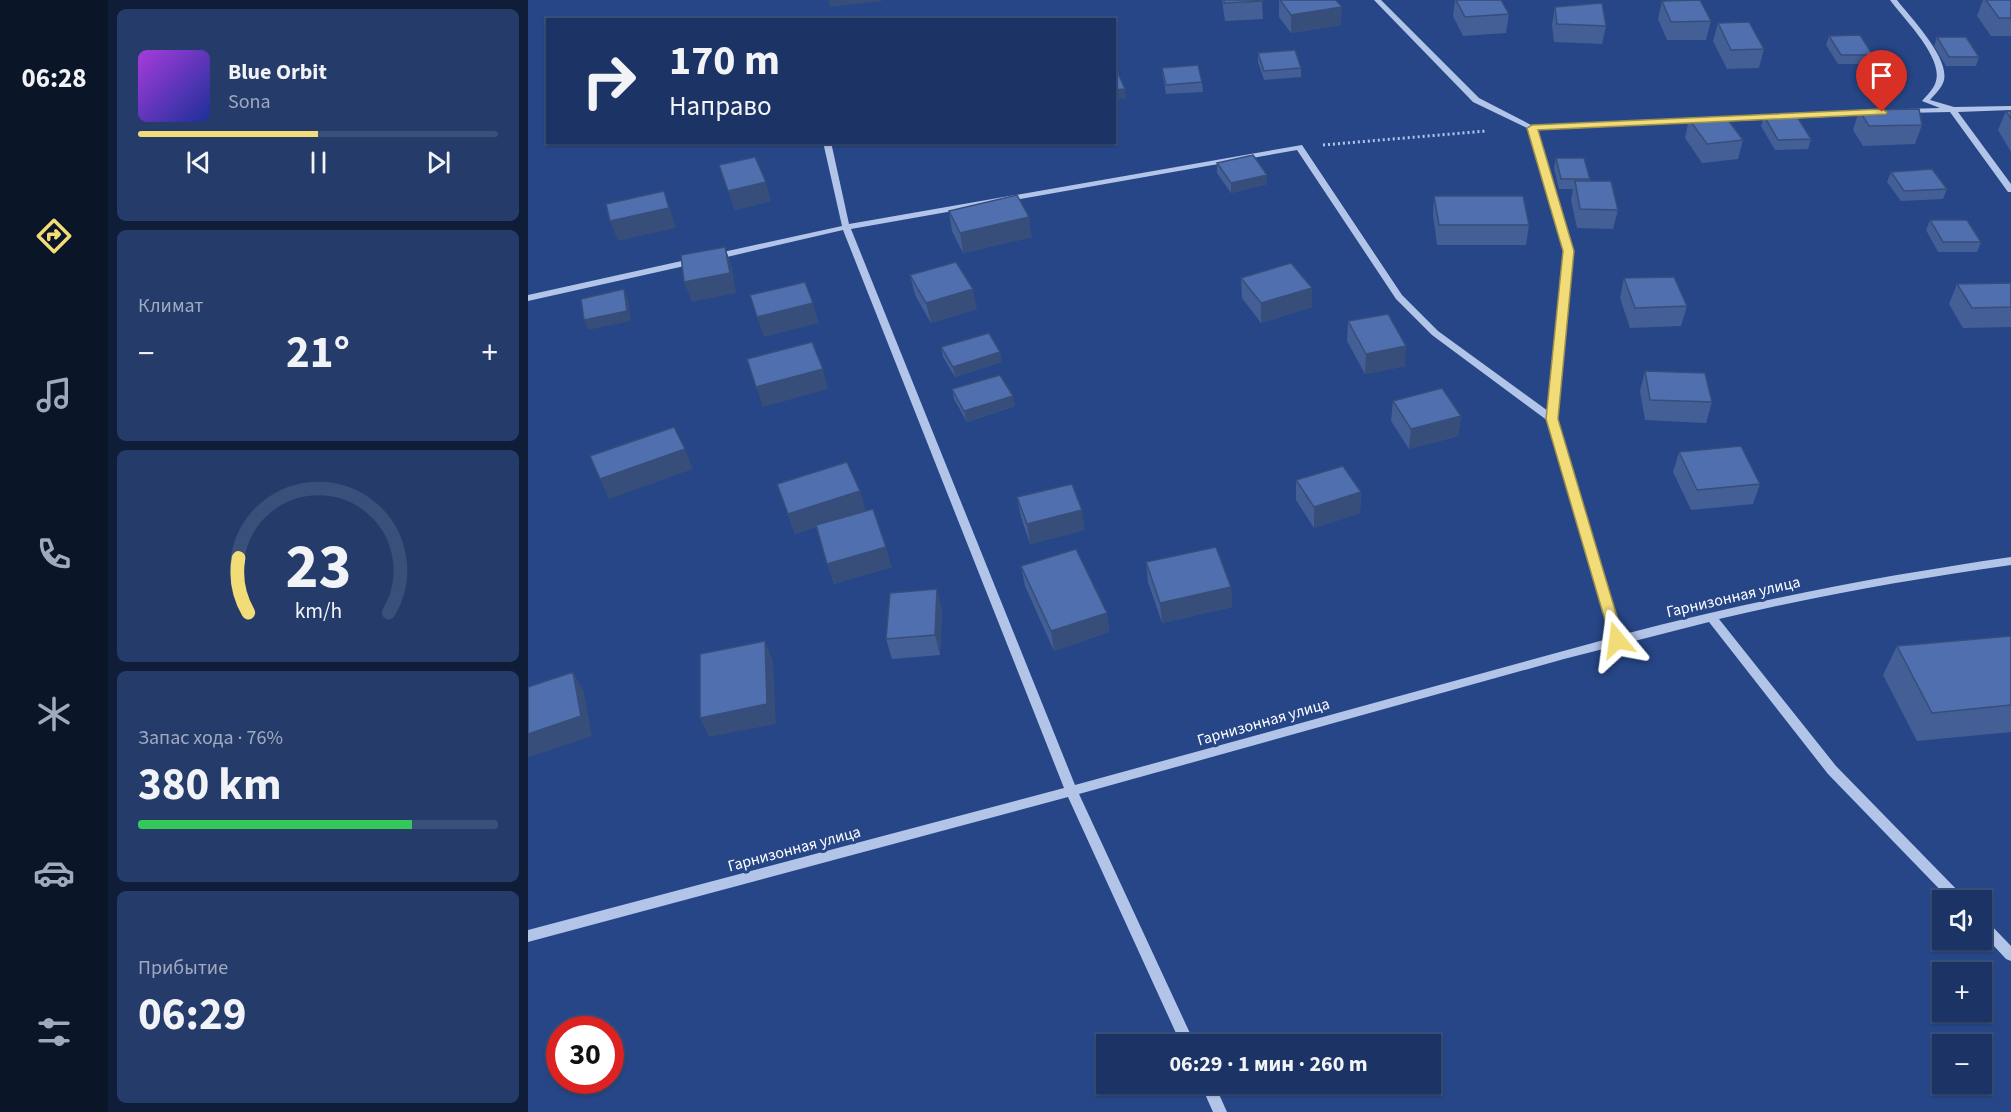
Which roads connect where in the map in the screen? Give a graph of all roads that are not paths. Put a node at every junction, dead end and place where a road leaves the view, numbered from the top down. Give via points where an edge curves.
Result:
1 (1377, 0) edge
2 (1893, 0) edge
3 (2011, 108) edge
4 (1952, 109) junction
5 (1882, 112) edge
6 (1894, 112) edge
7 (1532, 128) junction
8 (827, 144) edge
9 (2011, 190) edge
10 (846, 227) junction
11 (528, 298) edge
12 (1552, 419) junction
13 (2011, 561) edge
14 (1712, 618) junction
15 (1617, 640) junction
16 (1072, 792) junction
17 (1948, 890) edge
18 (1992, 935) edge
19 (528, 936) edge
20 (2011, 955) edge
21 (1183, 1034) edge
22 (1211, 1094) edge
23 (1220, 1112) edge

1 - 7 street via 1476,100
2 - 4 street via 1937,58 1942,73 1926,100
3 - 4 street
4 - 6 street
4 - 9 street
5 - 7 street
7 - 12 street via 1569,251
8 - 10 street
10 - 11 street
10 - 12 street via 1299,147 1399,297 1435,333
10 - 16 street
12 - 15 street
13 - 14 street, Гарнизонная улица via 1869,581
14 - 15 street, Гарнизонная улица
14 - 17 street via 1832,770
15 - 16 street, Гарнизонная улица
16 - 19 street, Гарнизонная улица
16 - 21 street
18 - 20 street
22 - 23 street

